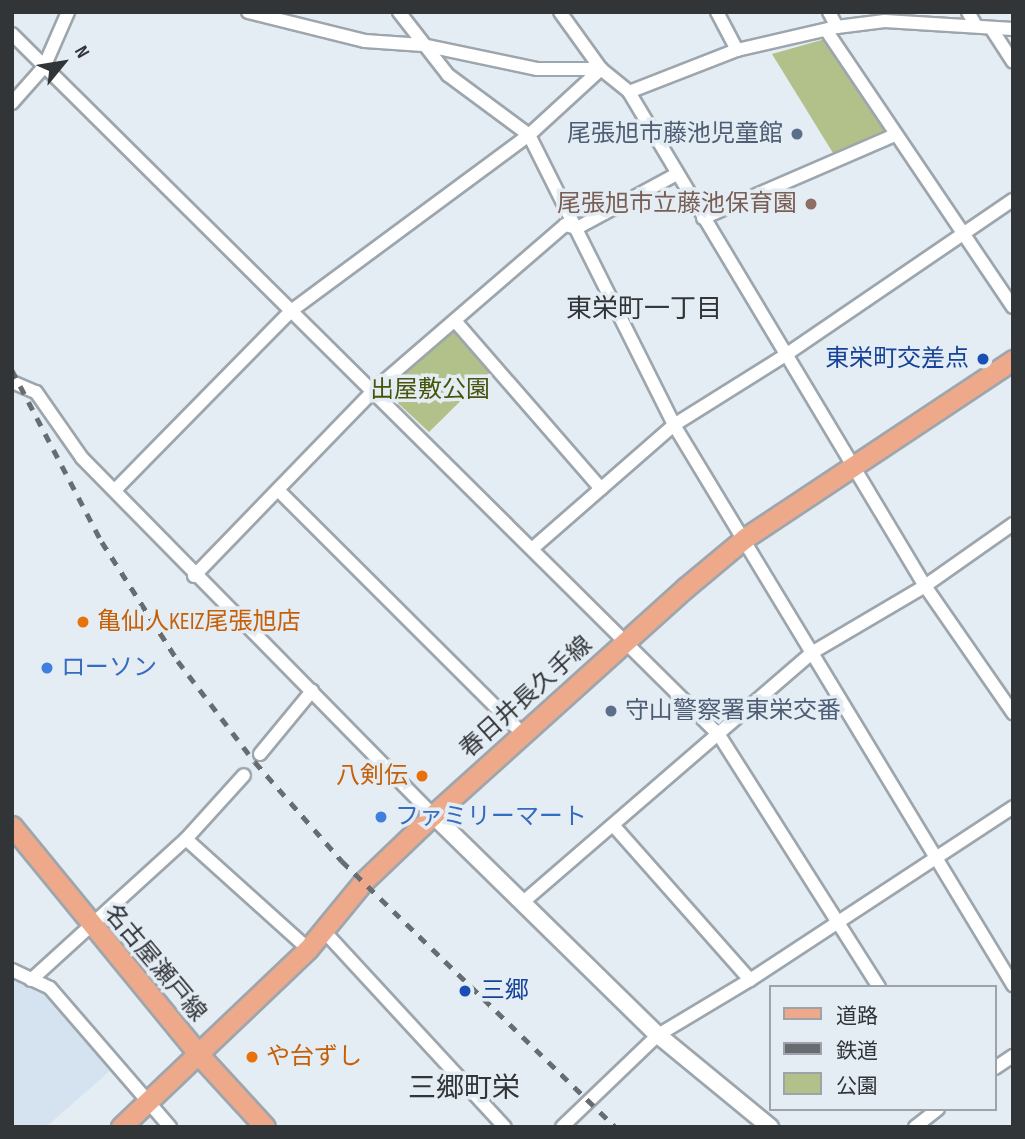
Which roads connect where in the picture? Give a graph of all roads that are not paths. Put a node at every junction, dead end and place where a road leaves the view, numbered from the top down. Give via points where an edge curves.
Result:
1 (68, 12) edge
2 (248, 12) edge
3 (400, 12) edge
4 (560, 12) edge
5 (717, 12) edge
6 (829, 12) edge
7 (968, 12) edge
8 (976, 26) junction
9 (832, 29) junction
10 (991, 29) junction
11 (1013, 29) edge
12 (12, 34) edge
13 (423, 45) junction
14 (737, 50) junction
15 (1013, 62) edge
16 (44, 67) junction
17 (601, 69) junction
18 (628, 92) junction
19 (12, 103) edge
20 (529, 135) junction
21 (895, 135) junction
22 (677, 174) junction
23 (1013, 200) edge
24 (703, 218) junction
25 (577, 228) junction
26 (963, 234) junction
27 (1013, 307) edge
28 (291, 311) junction
29 (456, 323) junction
30 (784, 356) junction
31 (1013, 360) edge
32 (12, 382) edge
33 (375, 389) junction
34 (674, 425) junction
35 (853, 464) junction
36 (601, 489) junction
37 (115, 490) junction
38 (278, 490) junction
39 (1013, 524) edge
40 (745, 538) junction
41 (533, 548) junction
42 (194, 576) junction
43 (925, 586) junction
44 (624, 640) junction
45 (813, 652) junction
46 (312, 691) junction
47 (1013, 713) edge
48 (522, 733) junction
49 (719, 735) junction
50 (260, 754) dead end
51 (243, 775) dead end
52 (1013, 807) edge
53 (433, 815) junction
54 (613, 825) junction
55 (12, 826) edge
56 (186, 839) junction
57 (937, 857) junction
58 (522, 903) junction
59 (837, 923) junction
60 (92, 926) junction
61 (323, 930) junction
62 (308, 949) junction
63 (12, 970) edge
64 (31, 980) junction
65 (750, 980) junction
66 (878, 985) edge
67 (1013, 985) edge
68 (658, 1035) junction
69 (200, 1056) junction
70 (1013, 1056) edge
71 (997, 1067) edge
72 (148, 1103) junction
73 (935, 1111) edge
74 (121, 1127) edge
75 (170, 1127) edge
76 (265, 1127) edge
77 (505, 1127) edge
78 (562, 1127) edge
79 (771, 1127) edge
80 (915, 1127) edge

1 - 16 street
2 - 13 street via 365,41
3 - 13 street
4 - 17 street
5 - 14 street
6 - 9 street
7 - 8 street
8 - 9 street via 885,21
8 - 10 street
9 - 14 street
9 - 21 street
10 - 11 street
10 - 15 street
12 - 16 street
13 - 17 street via 537,69
13 - 20 street via 448,75
14 - 18 street
16 - 19 street
16 - 28 street
17 - 18 street
17 - 20 street
18 - 22 street
20 - 25 street
20 - 28 street
21 - 24 street
21 - 26 street
22 - 24 street
22 - 25 street
23 - 26 street
24 - 30 street
25 - 29 street via 565,225
25 - 34 street
26 - 27 street
26 - 30 street
28 - 33 street
28 - 37 street
29 - 33 street
29 - 36 street
30 - 34 street
30 - 35 street
31 - 35 main road, 春日井長久手線
32 - 37 street via 36,392 82,458
33 - 38 street
33 - 41 street
34 - 36 street
34 - 40 street
35 - 40 main road, 春日井長久手線
35 - 43 street
36 - 41 street
37 - 42 street
38 - 42 street
38 - 48 street
39 - 43 street
40 - 44 main road, 春日井長久手線
40 - 45 street
41 - 44 street
42 - 46 street
43 - 45 street
43 - 47 street
44 - 48 main road, 春日井長久手線
44 - 49 street
45 - 49 street
45 - 57 street
46 - 50 street
46 - 53 street
48 - 53 main road, 春日井長久手線
49 - 54 street
49 - 59 street
51 - 56 street
52 - 57 street
53 - 58 street
53 - 61 main road, 春日井長久手線 via 363,882
54 - 58 street
54 - 65 street
55 - 60 main road, 名古屋瀬戸線
56 - 60 street
56 - 62 street
57 - 59 street
57 - 67 street
58 - 68 street
59 - 65 street
59 - 66 street
60 - 64 street
60 - 69 main road, 名古屋瀬戸線
61 - 62 main road, 春日井長久手線
61 - 77 street
62 - 69 main road, 春日井長久手線
63 - 64 street
64 - 72 street via 50,988
65 - 68 street
68 - 78 street
68 - 79 street
69 - 72 main road, 春日井長久手線
69 - 76 main road, 名古屋瀬戸線
70 - 71 street
72 - 74 main road, 春日井長久手線
72 - 75 street
73 - 80 street

